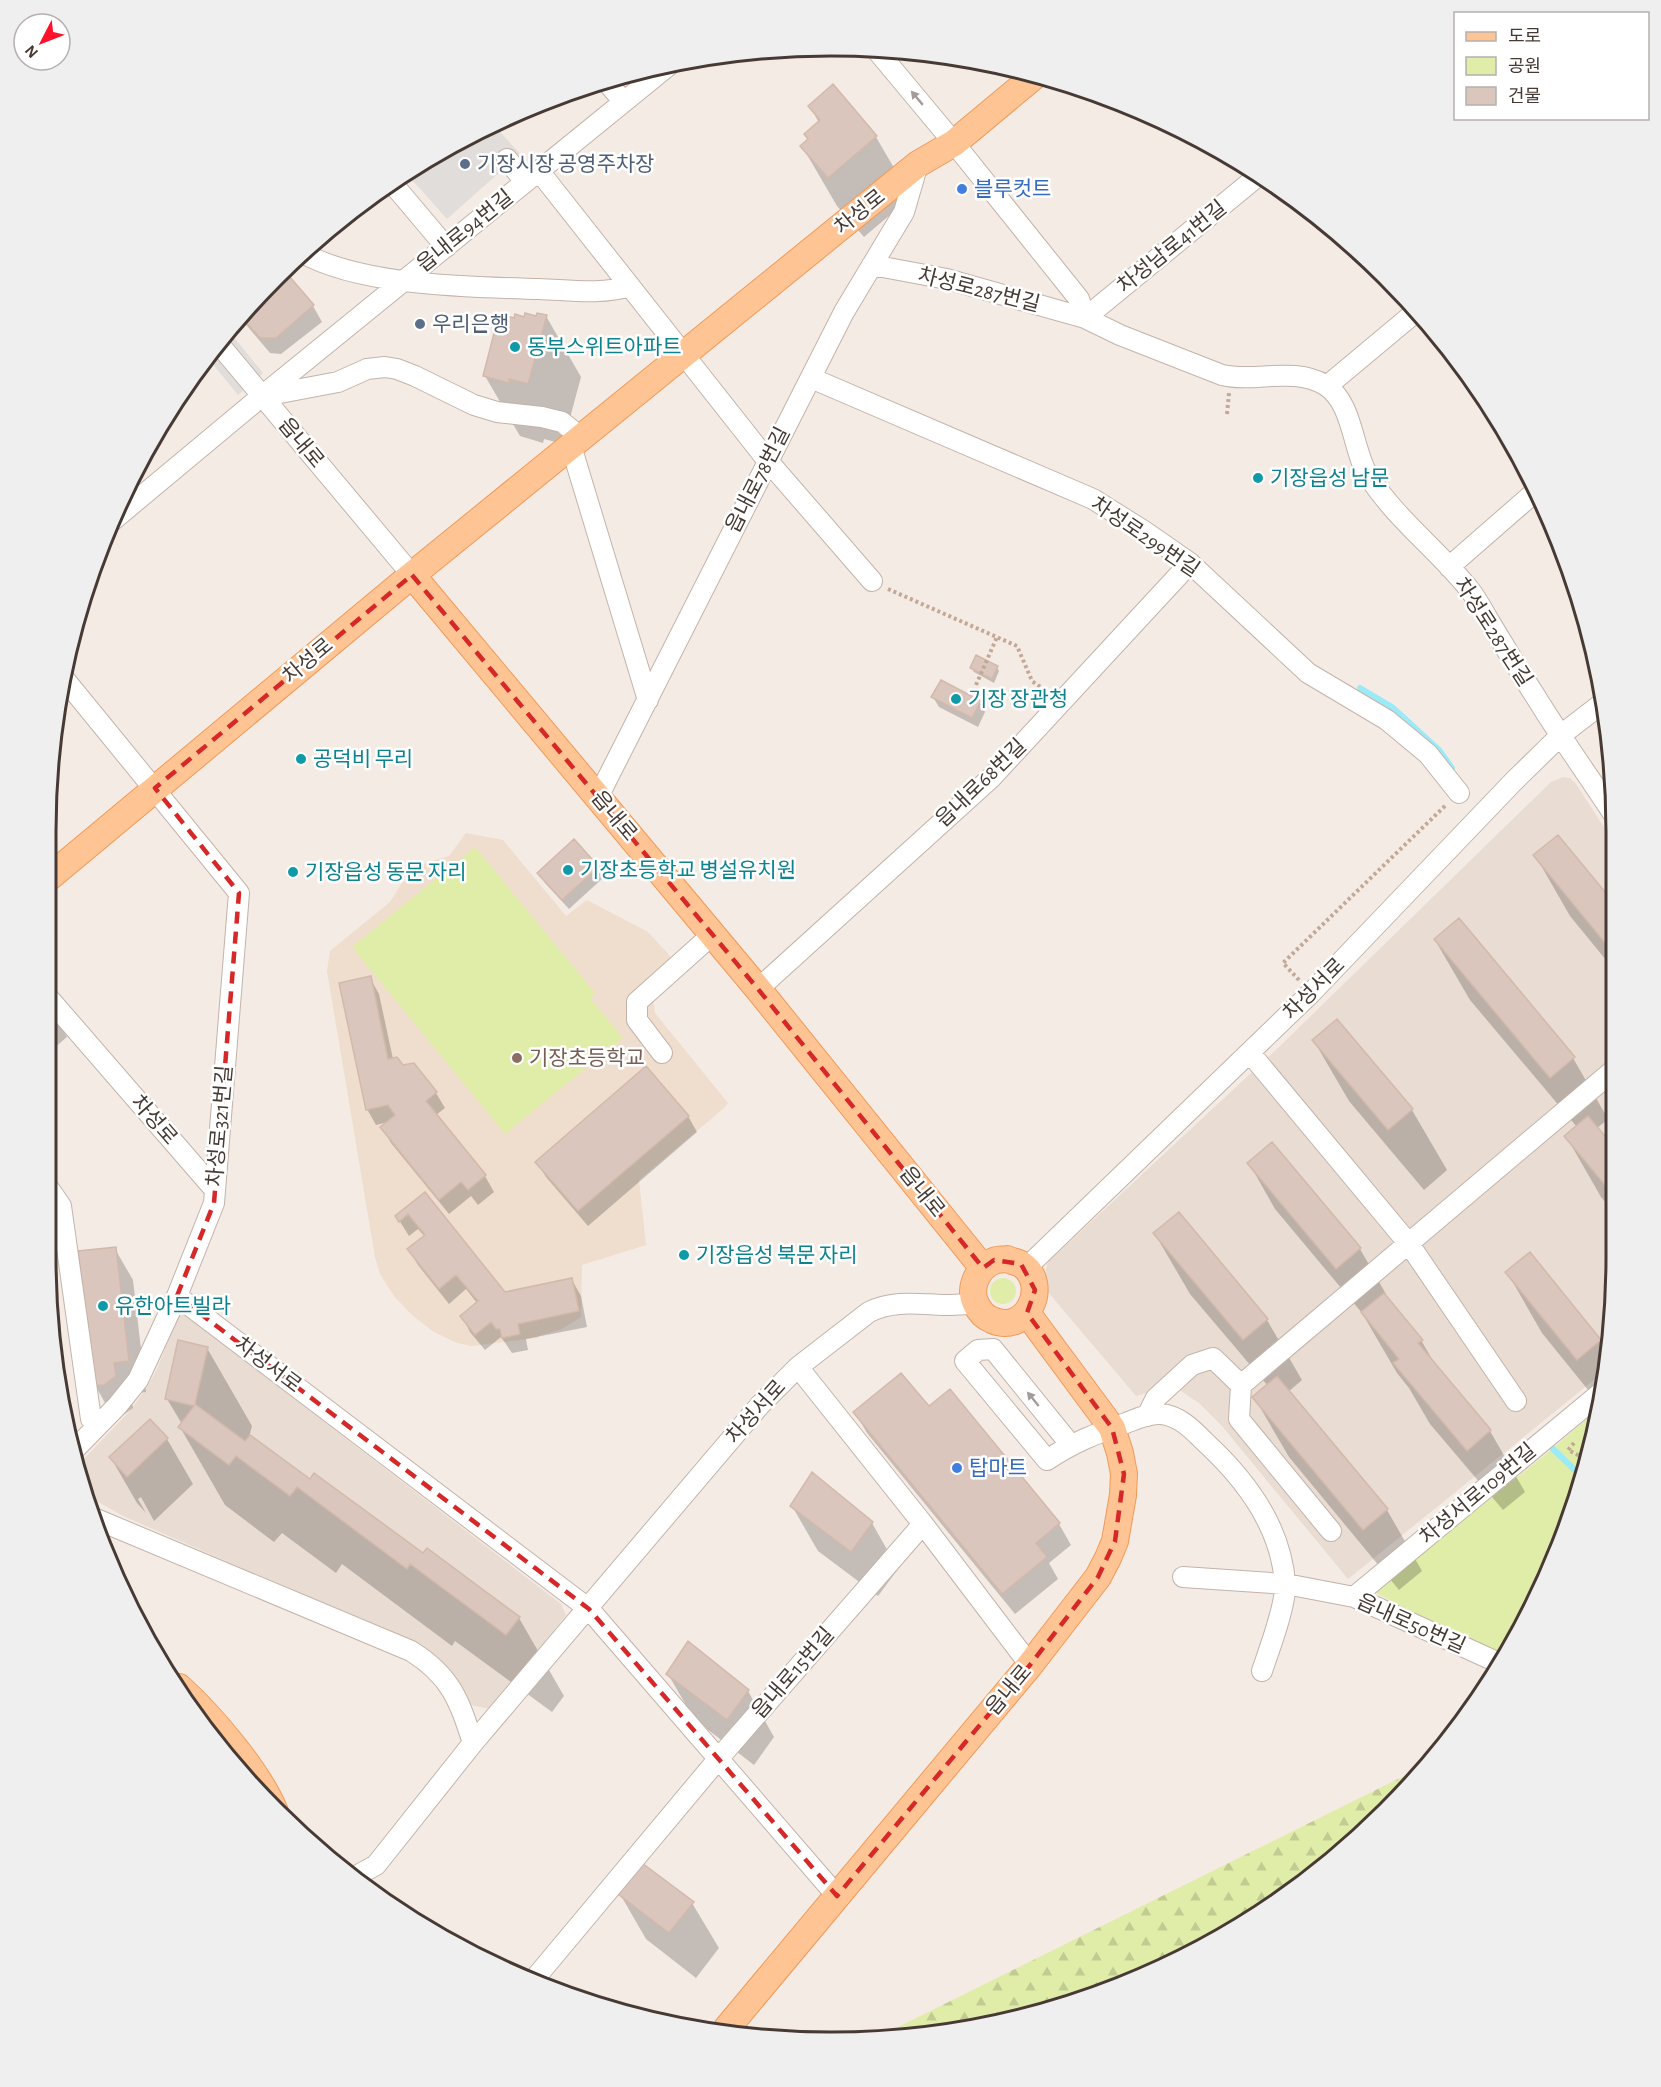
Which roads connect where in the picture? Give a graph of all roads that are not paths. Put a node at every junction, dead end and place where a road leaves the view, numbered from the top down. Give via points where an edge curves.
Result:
1 (882, 57) edge
2 (656, 76) edge
3 (1029, 81) edge
4 (612, 88) edge
5 (624, 102) junction
6 (954, 143) junction
7 (507, 159) dead end
8 (918, 164) junction
9 (532, 177) junction
10 (1252, 181) edge
11 (397, 188) edge
12 (446, 247) junction
13 (310, 257) edge
14 (872, 265) junction
15 (404, 281) junction
16 (630, 286) junction
17 (1410, 317) edge
18 (1085, 318) junction
19 (224, 350) edge
20 (685, 355) junction
21 (811, 378) junction
22 (1327, 386) junction
23 (262, 396) junction
24 (577, 442) junction
25 (767, 460) junction
26 (1530, 496) edge
27 (127, 506) edge
28 (1190, 563) junction
29 (1449, 567) junction
30 (412, 575) junction
31 (872, 581) road end
32 (69, 685) edge
33 (648, 700) junction
34 (1596, 708) edge
35 (1561, 735) junction
36 (155, 788) junction
37 (1459, 793) road end
38 (598, 797) junction
39 (1605, 801) edge
40 (56, 872) edge
41 (713, 934) junction
42 (758, 988) junction
43 (56, 1007) edge
44 (662, 1053) dead end
45 (1250, 1053) junction
46 (1606, 1077) edge
47 (215, 1191) junction
48 (56, 1199) edge
49 (1409, 1244) junction
50 (983, 1268) junction
51 (1025, 1269) junction
52 (177, 1296) junction
53 (975, 1304) junction
54 (1027, 1313) junction
55 (798, 1367) junction
56 (1241, 1385) junction
57 (1592, 1400) edge
58 (1516, 1401) dead end
59 (1147, 1416) junction
60 (98, 1425) junction
61 (1112, 1428) junction
62 (1070, 1444) junction
63 (79, 1445) edge
64 (103, 1522) edge
65 (923, 1524) junction
66 (1331, 1530) dead end
67 (1183, 1577) dead end
68 (1286, 1584) junction
69 (1354, 1597) junction
70 (589, 1609) junction
71 (1492, 1660) edge
72 (1030, 1665) junction
73 (1262, 1671) dead end
74 (205, 1713) edge
75 (473, 1743) junction
76 (719, 1758) junction
77 (247, 1766) edge
78 (362, 1873) edge
79 (837, 1896) junction
80 (538, 1974) edge
81 (729, 2025) edge

6 -> 1 street, 차성로287번길
2 - 5 street, 읍내로94번길
3 - 6 main road, 차성로
4 - 5 street
5 - 9 street, 읍내로94번길
6 - 8 main road, 차성로
6 - 18 street, 차성로287번길 via 1079,299
7 - 9 street
8 - 14 street, 읍내로78번길 via 904,212
8 - 20 main road, 차성로
9 - 12 street, 읍내로94번길
9 - 16 street
10 - 18 street, 차성남로41번길
11 - 12 street
12 - 15 street, 읍내로94번길
13 - 15 street via 329,266
14 - 18 street, 차성로287번길 via 947,279
14 - 21 street, 읍내로78번길
15 - 16 street via 592,291
15 - 23 street, 읍내로94번길
16 - 20 street
17 - 22 street
18 - 22 street, 차성로287번길 via 1222,375 1239,379 1288,376
19 - 23 street, 읍내로
20 - 24 main road, 차성로
20 - 25 street
21 - 25 street, 읍내로78번길
21 - 28 street, 차성로299번길 via 1093,499
22 - 29 street, 차성로287번길 via 1347,415 1362,466 1374,485
23 - 24 street via 338,382 367,369 386,367 415,376 474,405 562,422 570,427
23 - 27 street
23 - 30 street, 읍내로
24 - 30 main road, 차성로
24 - 33 street
25 - 31 street
25 - 33 street, 읍내로78번길
26 - 29 street
28 - 37 street, 차성로299번길 via 1308,673 1387,720 1428,754
28 - 42 street, 읍내로68번길 via 992,777
29 - 35 street, 차성로287번길 via 1470,591
30 - 36 main road, 차성로
30 - 38 main road, 읍내로
32 - 36 street, 차성로321번길
33 - 38 street, 읍내로78번길
34 - 35 street, 차성서로
35 - 39 street
35 - 45 street, 차성서로
36 - 40 main road, 차성로
36 - 47 street, 차성로321번길 via 239,893
38 - 41 main road, 읍내로
41 - 42 main road, 읍내로
41 - 44 street via 637,1002 637,1020
42 - 50 main road, 읍내로
43 - 47 street, 차성로
45 - 49 street
45 - 51 street, 차성서로
46 - 49 street
47 - 52 street, 차성로321번길 via 209,1217
48 - 60 street via 61,1206 91,1419
49 - 56 street
49 - 58 street
50 - 51 main road via 994,1260 1007,1259
50 - 53 main road via 973,1291
51 - 54 main road via 1035,1290
52 - 60 street, 차성로321번길 via 138,1380
52 - 70 street, 차성서로
53 - 54 main road via 984,1316 1004,1323 1016,1322
53 - 55 street, 차성서로 via 881,1305
54 - 61 main road, 읍내로
55 - 65 street
55 - 70 street, 차성서로 via 760,1405
56 - 59 street via 1213,1358 1192,1365 1156,1398
56 - 66 street via 1239,1419
57 - 69 street, 차성서로109번길
59 - 61 street
59 - 68 street via 1175,1417 1190,1427 1249,1490 1275,1536
60 - 63 street, 차성로321번길
61 - 62 street
61 - 72 main road, 읍내로 via 1124,1474 1114,1541 1098,1577
62 -> 62 street via 993,1348 978,1350 965,1361 1047,1460
64 - 75 street via 411,1651 442,1676 461,1705
65 - 72 street
65 - 76 street, 읍내로15번길
67 - 68 street, 읍내로50번길
68 - 69 street, 읍내로50번길
68 - 73 street
69 - 71 street, 읍내로50번길
70 - 75 street, 차성서로
70 - 76 street
72 - 79 main road, 읍내로
74 - 77 main road
75 - 78 street, 차성서로 via 376,1865
76 - 79 street
76 - 80 street, 읍내로15번길
79 - 81 main road, 읍내로

